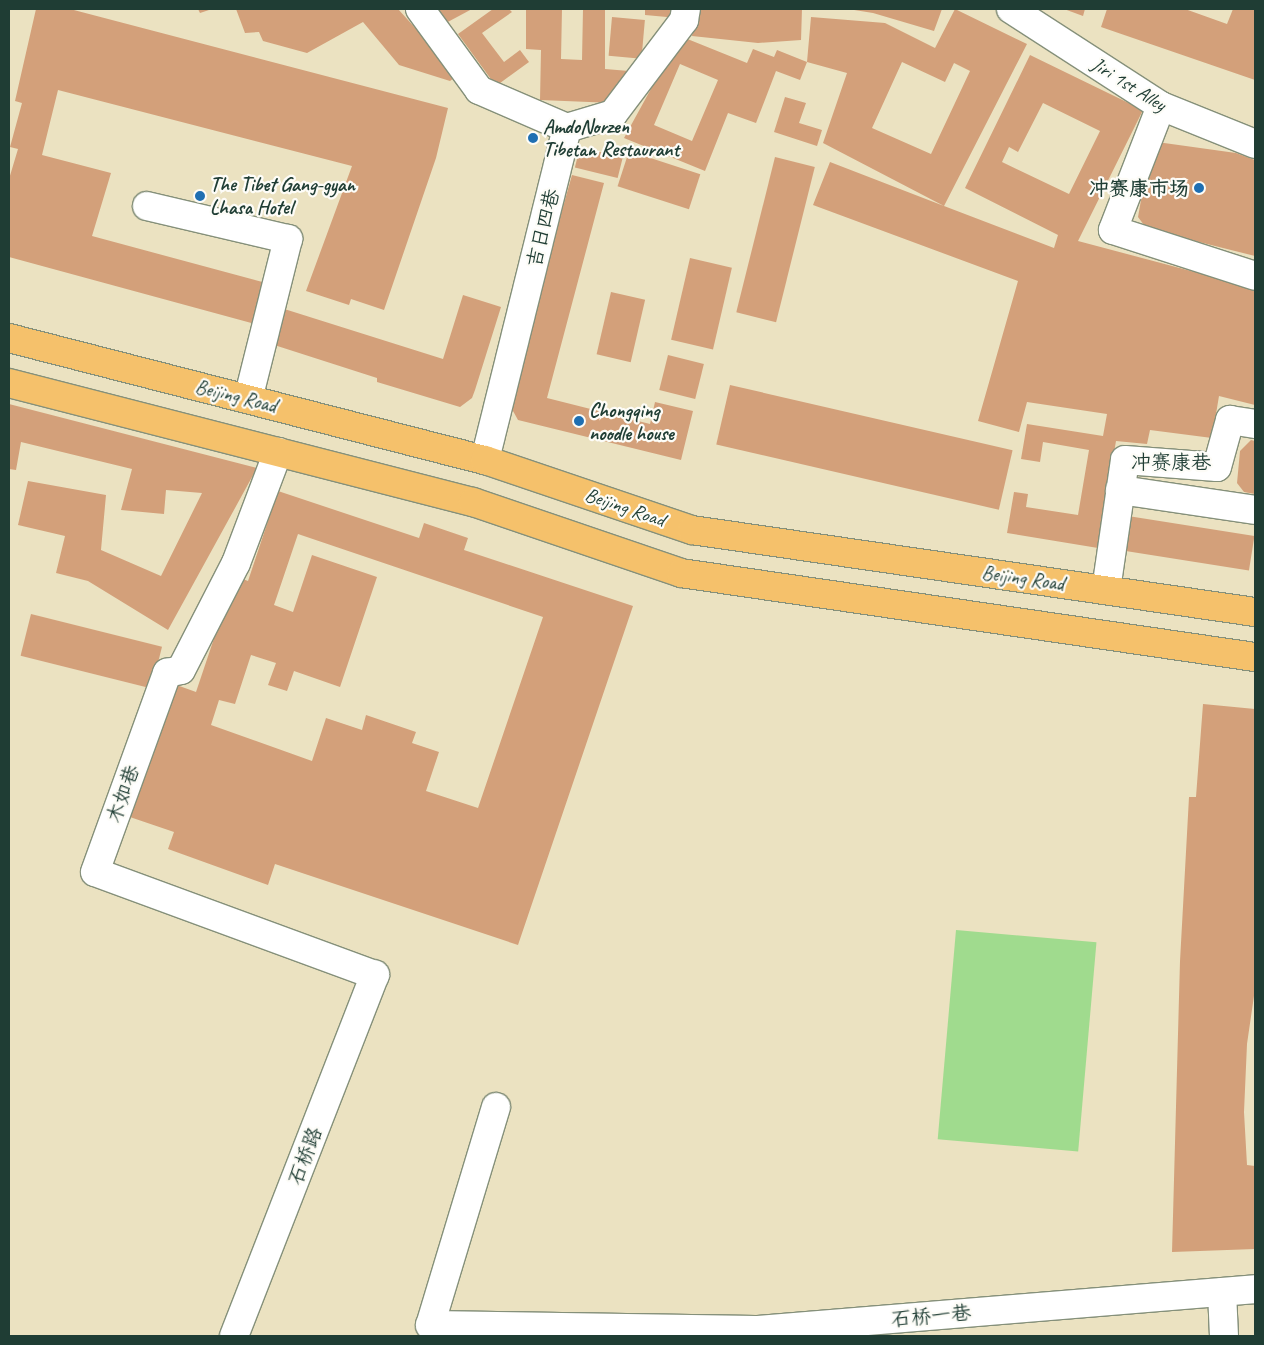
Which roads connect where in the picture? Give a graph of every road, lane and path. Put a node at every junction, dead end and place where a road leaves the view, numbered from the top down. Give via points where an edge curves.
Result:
1 (420, 9) edge
2 (686, 9) edge
3 (1011, 9) edge
4 (1161, 106) junction
5 (567, 128) junction
6 (1255, 144) edge
7 (147, 206) dead end
8 (1255, 276) edge
9 (9, 338) edge
10 (9, 383) edge
11 (248, 399) junction
12 (1255, 424) edge
13 (278, 452) junction
14 (485, 460) junction
15 (1120, 490) junction
16 (1255, 510) edge
17 (1106, 590) junction
18 (1255, 612) edge
19 (1255, 656) edge
20 (375, 975) joint
21 (496, 1108) dead end
22 (1255, 1289) edge
23 (1222, 1292) junction
24 (234, 1336) edge
25 (1224, 1336) edge

1 - 5 street via 479,90
2 - 5 street via 684,20 613,114
3 - 4 street, Jiri 1st Alley
4 - 6 street, Jiri 1st Alley
4 - 8 street via 1113,230
5 - 14 street, 吉日四巷
7 - 11 street via 288,239
9 - 11 main road, Beijing Road
10 - 13 main road
11 - 14 main road, Beijing Road
12 - 15 street, 冲赛康巷 via 1230,420 1217,467 1125,460
13 - 19 main road via 473,502 681,573
13 - 20 street, 木如巷 via 236,563 181,670 167,673 95,872
14 - 17 main road, Beijing Road via 692,530
15 - 16 street
15 - 17 street, 冲赛康巷
17 - 18 main road, Beijing Road
20 - 24 street, 石桥路
21 - 23 street, 石桥一巷 via 430,1325 758,1330
22 - 23 street, 石桥一巷
23 - 25 street

